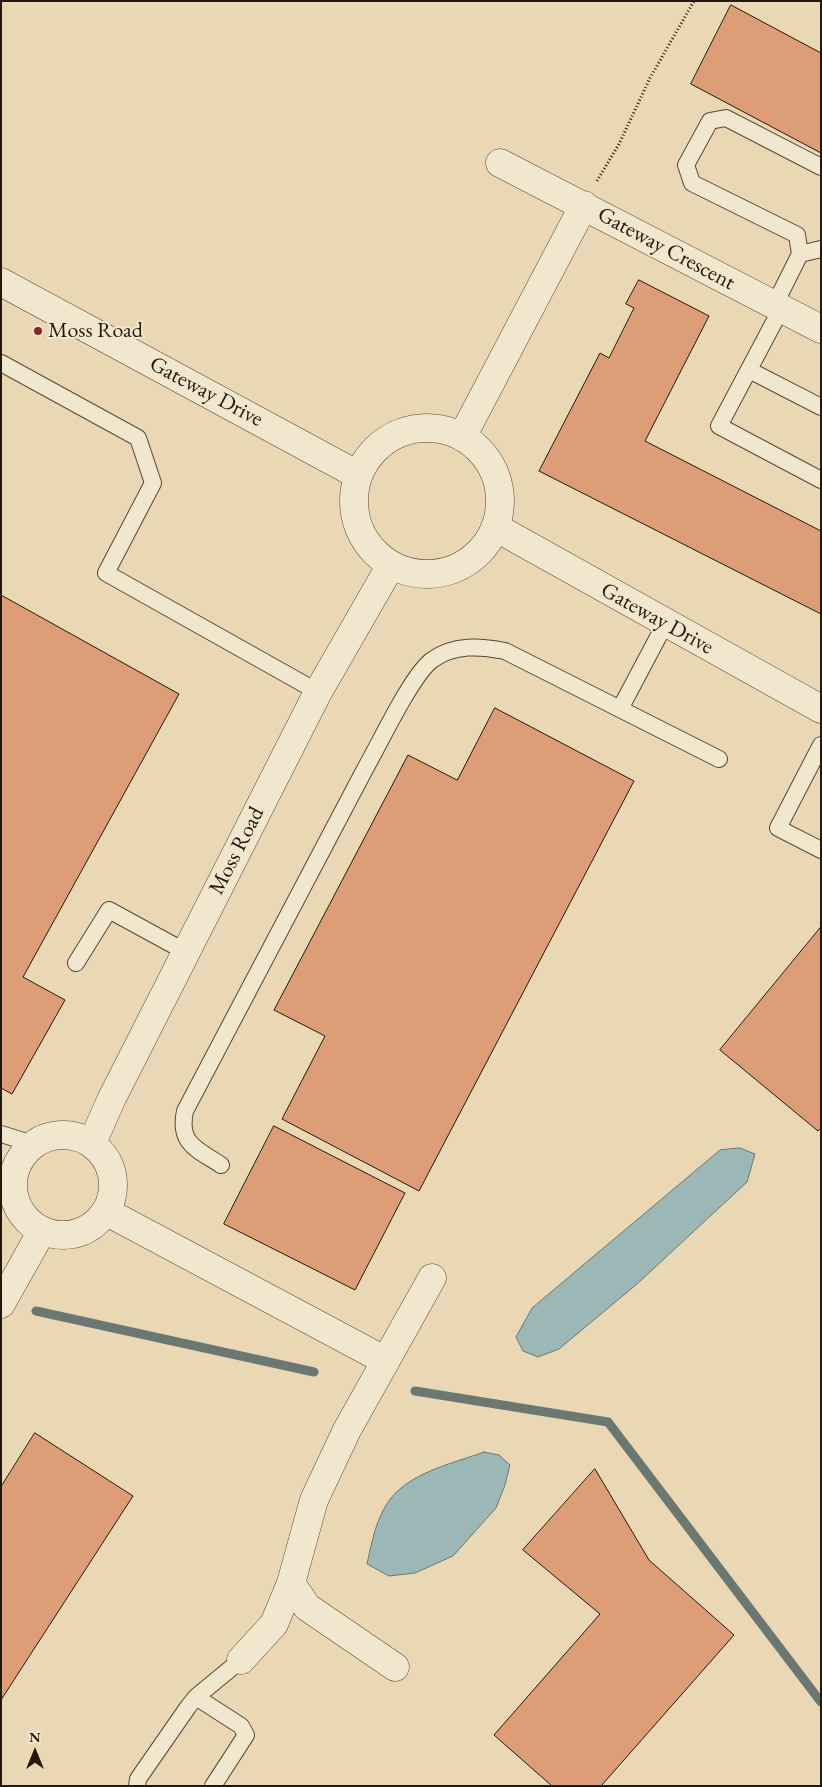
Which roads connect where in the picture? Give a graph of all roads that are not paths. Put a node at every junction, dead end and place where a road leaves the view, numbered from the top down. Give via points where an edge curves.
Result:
1 (500, 163) dead end
2 (821, 167) edge
3 (584, 205) junction
4 (821, 249) edge
5 (800, 254) junction
6 (1, 282) edge
7 (778, 308) junction
8 (821, 329) edge
9 (1, 364) edge
10 (749, 370) junction
11 (821, 407) edge
12 (462, 437) junction
13 (358, 474) junction
14 (821, 480) edge
15 (495, 528) junction
16 (392, 565) junction
17 (665, 624) junction
18 (318, 692) junction
19 (620, 709) junction
20 (821, 709) edge
21 (821, 745) edge
22 (719, 759) dead end
23 (821, 850) edge
24 (186, 952) junction
25 (76, 963) dead end
26 (1, 1134) edge
27 (92, 1143) junction
28 (34, 1144) junction
29 (221, 1165) dead end
30 (7, 1186) edge
31 (107, 1212) junction
32 (42, 1231) junction
33 (432, 1278) dead end
34 (1, 1304) edge
35 (386, 1361) junction
36 (291, 1583) junction
37 (241, 1660) joint
38 (395, 1667) dead end
39 (196, 1697) junction
40 (137, 1786) edge
41 (213, 1786) edge

1 - 3 street
2 - 5 lane via 726,118 710,121 686,166 692,183 797,235
3 - 7 street, Gateway Crescent
3 - 12 street, Gateway Crescent
4 - 5 lane
5 - 7 lane
6 - 13 street, Gateway Drive
7 - 8 street, Gateway Crescent
7 - 10 lane
9 - 18 lane via 138,438 153,483 106,573
10 - 11 lane
10 - 14 lane via 718,426
12 - 13 street via 438,429 414,429 390,438 377,448
12 - 15 street via 491,466 500,507
13 - 16 street via 355,516 362,536
15 - 16 street via 476,554 463,564 440,573 415,573
15 - 17 street, Gateway Drive
16 - 18 street, Moss Road
17 - 19 lane
17 - 20 street, Gateway Drive
18 - 24 street, Moss Road
19 - 22 lane
19 - 29 lane via 505,651 482,646 443,653 420,672 293,902 185,1111 183,1134 190,1144
21 - 23 lane via 778,828
24 - 25 lane via 110,910
24 - 27 street, Moss Road via 110,1100
26 - 28 lane
27 - 28 street via 78,1136 62,1134
27 - 31 street via 101,1151 113,1174 114,1187
28 - 30 street via 21,1156
30 - 32 street via 28,1221
31 - 32 street via 97,1223 78,1233 56,1235
31 - 35 street
32 - 34 street
33 - 35 street
35 - 36 street via 314,1500
36 - 37 street via 274,1624
36 - 38 street via 307,1607
37 - 39 lane
39 - 40 lane via 138,1779
39 - 41 lane via 240,1726 246,1735

